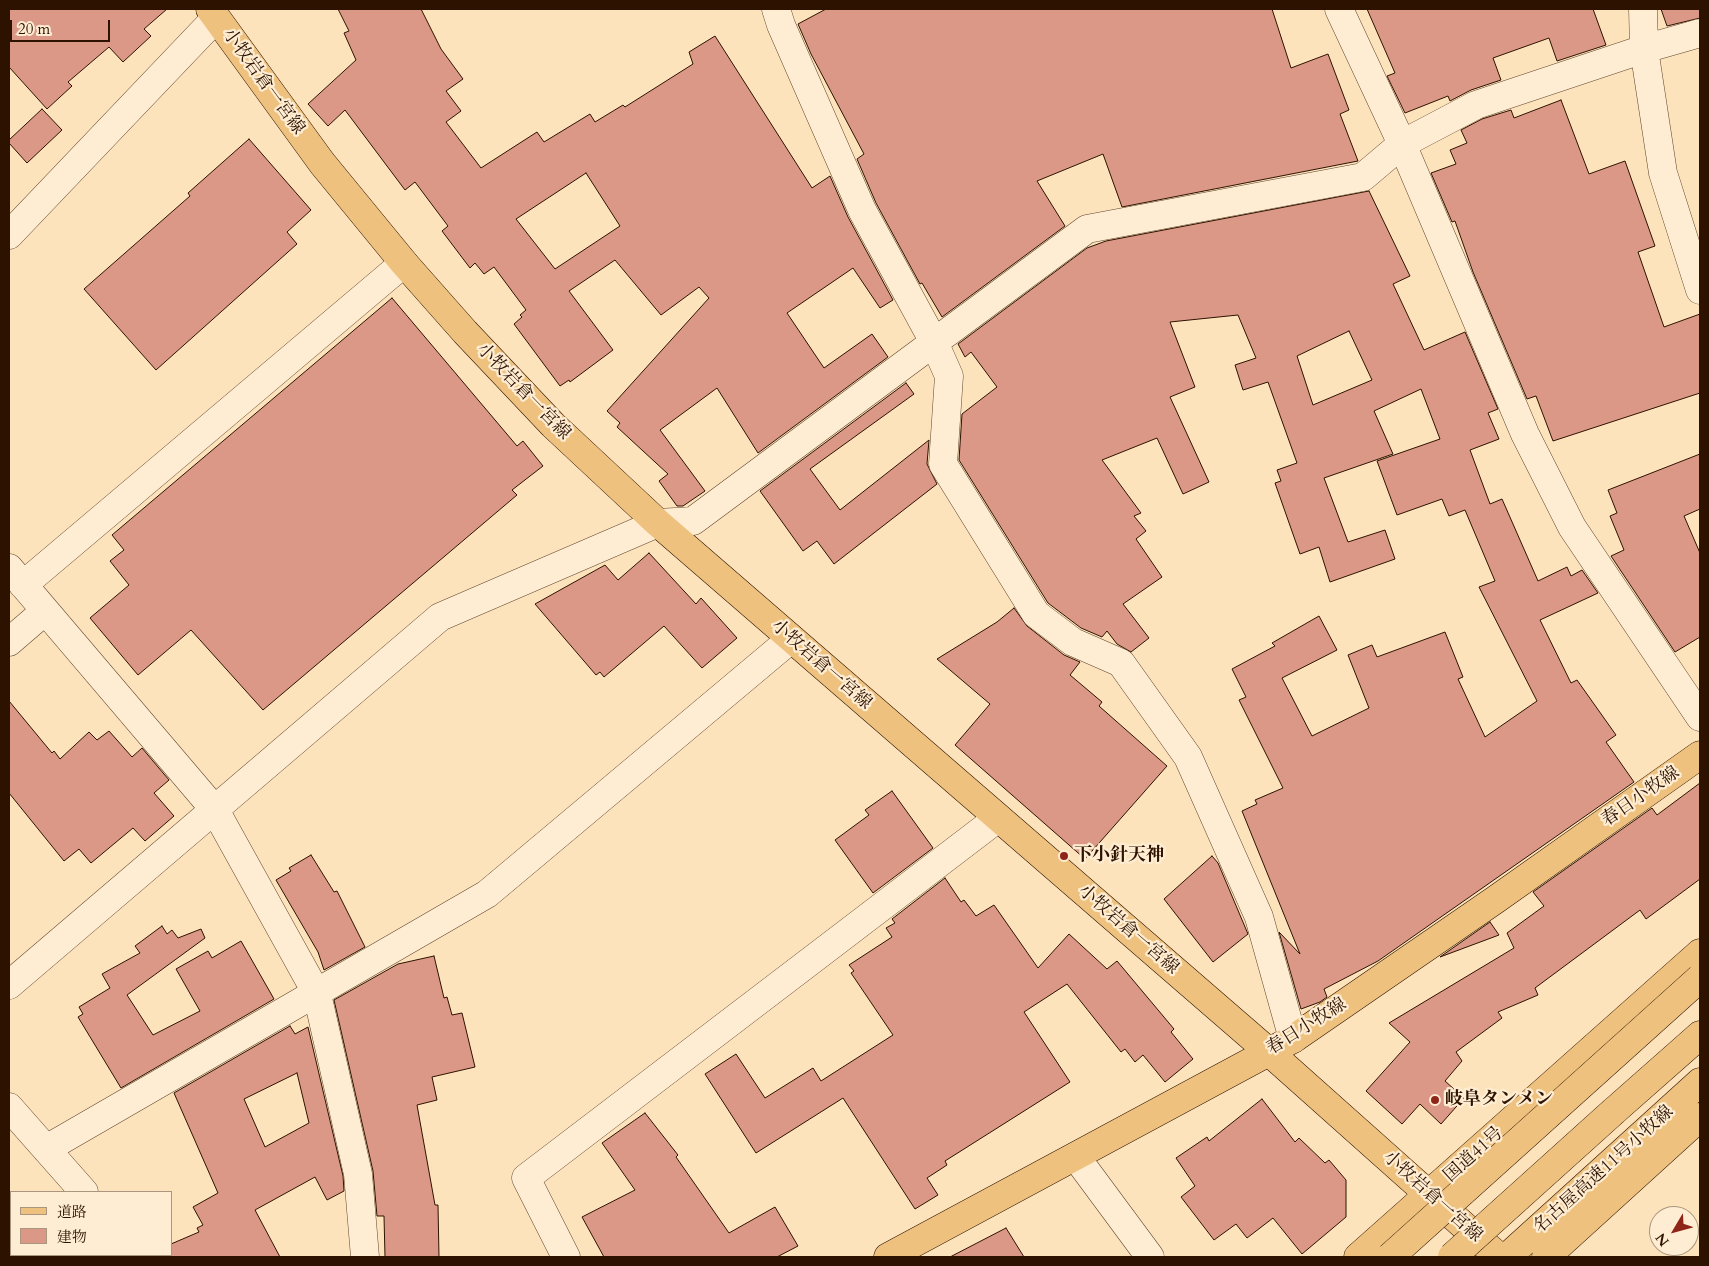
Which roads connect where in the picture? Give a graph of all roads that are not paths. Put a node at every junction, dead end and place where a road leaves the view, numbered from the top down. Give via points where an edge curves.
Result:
1 (776, 9) edge
2 (1339, 9) edge
3 (1643, 9) edge
4 (213, 13) edge
5 (1700, 33) edge
6 (1644, 49) junction
7 (1402, 144) junction
8 (9, 235) edge
9 (404, 263) junction
10 (1700, 290) edge
11 (934, 342) junction
12 (658, 523) junction
13 (16, 576) edge
14 (45, 611) junction
15 (791, 639) junction
16 (9, 642) edge
17 (1700, 717) edge
18 (1700, 755) edge
19 (215, 810) junction
20 (998, 818) junction
21 (1700, 953) edge
22 (1700, 978) edge
23 (9, 985) edge
24 (317, 994) junction
25 (1700, 1034) edge
26 (1293, 1039) junction
27 (1269, 1052) junction
28 (1700, 1082) edge
29 (9, 1106) edge
30 (1700, 1117) edge
31 (46, 1149) junction
32 (1076, 1157) junction
33 (83, 1191) edge
34 (1430, 1194) junction
35 (366, 1257) edge
36 (566, 1257) edge
37 (888, 1257) edge
38 (1150, 1257) edge
39 (1358, 1257) edge
40 (1390, 1257) edge
41 (1452, 1257) edge
42 (1499, 1257) edge
43 (1507, 1257) edge
44 (1546, 1257) edge

1 - 11 street via 862,210
2 - 7 street
3 - 6 street
4 - 8 street
4 - 9 main road, 小牧岩倉一宮線 via 322,163
5 - 6 street
6 - 7 street via 1476,105
6 - 10 street via 1663,173
7 - 11 street via 1362,177 1087,229
7 - 17 street via 1524,434 1572,527
9 - 12 main road, 小牧岩倉一宮線 via 553,425
9 - 13 street
11 - 12 street via 693,521
11 - 26 street via 949,376 943,464 1036,614 1074,642 1121,663 1188,758 1259,917
12 - 15 main road, 小牧岩倉一宮線
12 - 19 street via 440,617
13 - 14 street
14 - 16 street
14 - 19 street
15 - 20 main road, 小牧岩倉一宮線
15 - 24 street via 487,894
18 - 26 main road, 春日小牧線
19 - 23 street
19 - 24 street
20 - 27 main road, 小牧岩倉一宮線
20 - 36 street via 526,1178
21 - 34 main road, 国道41号
22 - 40 main road, bridge
24 - 31 street
24 - 35 street via 358,1174
25 - 41 main road, bridge
26 - 27 main road, 春日小牧線
27 - 32 main road, 春日小牧線
27 - 34 main road, 小牧岩倉一宮線
28 - 43 main road, 名古屋高速11号小牧線
29 - 31 street
30 - 44 main road
31 - 33 street
32 - 37 main road, 春日小牧線
32 - 38 street
34 - 39 main road, 国道41号
34 - 42 main road, 小牧岩倉一宮線

